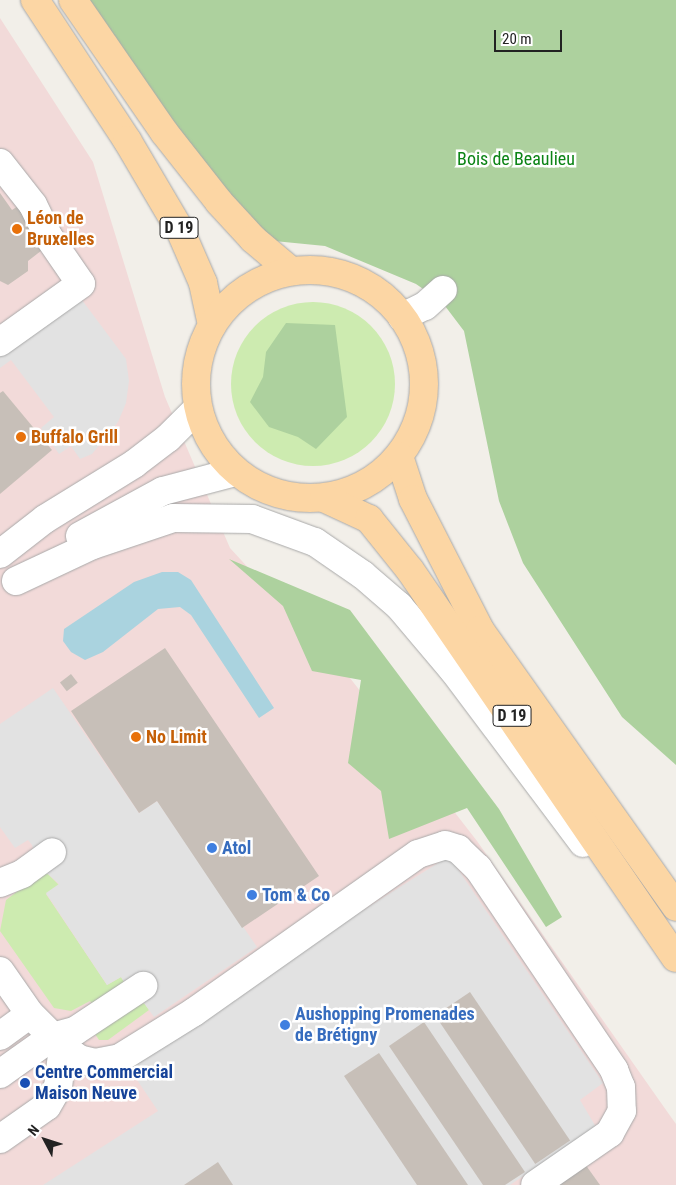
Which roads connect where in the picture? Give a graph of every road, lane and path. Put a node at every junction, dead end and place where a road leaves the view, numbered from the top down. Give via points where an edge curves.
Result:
1 (35, 0) edge
2 (73, 0) edge
3 (0, 163) edge
4 (291, 271) junction
5 (443, 290) dead end
6 (402, 317) junction
7 (212, 325) junction
8 (0, 342) edge
9 (198, 408) junction
10 (399, 456) junction
11 (235, 472) junction
12 (324, 498) junction
13 (0, 554) edge
14 (8, 588) edge
15 (52, 852) dead end
16 (0, 883) edge
17 (676, 907) edge
18 (676, 958) edge
19 (676, 969) edge
20 (0, 971) edge
21 (143, 986) dead end
22 (30, 1014) junction
23 (0, 1036) edge
24 (58, 1042) junction
25 (0, 1074) edge
26 (0, 1139) edge
27 (535, 1185) edge

1 - 7 main road, D 19 via 127,140 180,230 203,283
2 - 4 main road, D 19 via 164,132 219,202 252,239
3 - 8 street via 32,205 80,284
4 - 6 main road via 341,274 365,284 385,298
4 - 7 main road via 267,278 246,290
5 - 6 street via 425,306
6 - 10 main road via 417,343 424,372 423,402 414,431
7 - 9 main road via 197,365
9 - 11 main road via 211,443
9 - 13 street via 168,438 134,464 45,519
10 - 12 main road via 378,477 353,491
10 - 17 main road, D 19 via 413,500 480,630
11 - 12 main road via 262,489 285,496
11 - 14 street via 163,491 77,537
12 - 18 main road, D 19 via 370,520 410,570
14 - 19 street via 93,545 173,518 252,520 314,542 363,575 399,606 454,671
15 - 16 street via 22,874
20 - 22 street
21 - 24 street
22 - 23 street
22 - 24 street
24 - 25 street
24 - 26 street via 58,1087 47,1106
24 - 27 street via 79,1059 95,1063 120,1058 194,1012 418,854 445,845 469,856 478,868 614,1070 621,1088 622,1111 610,1132

